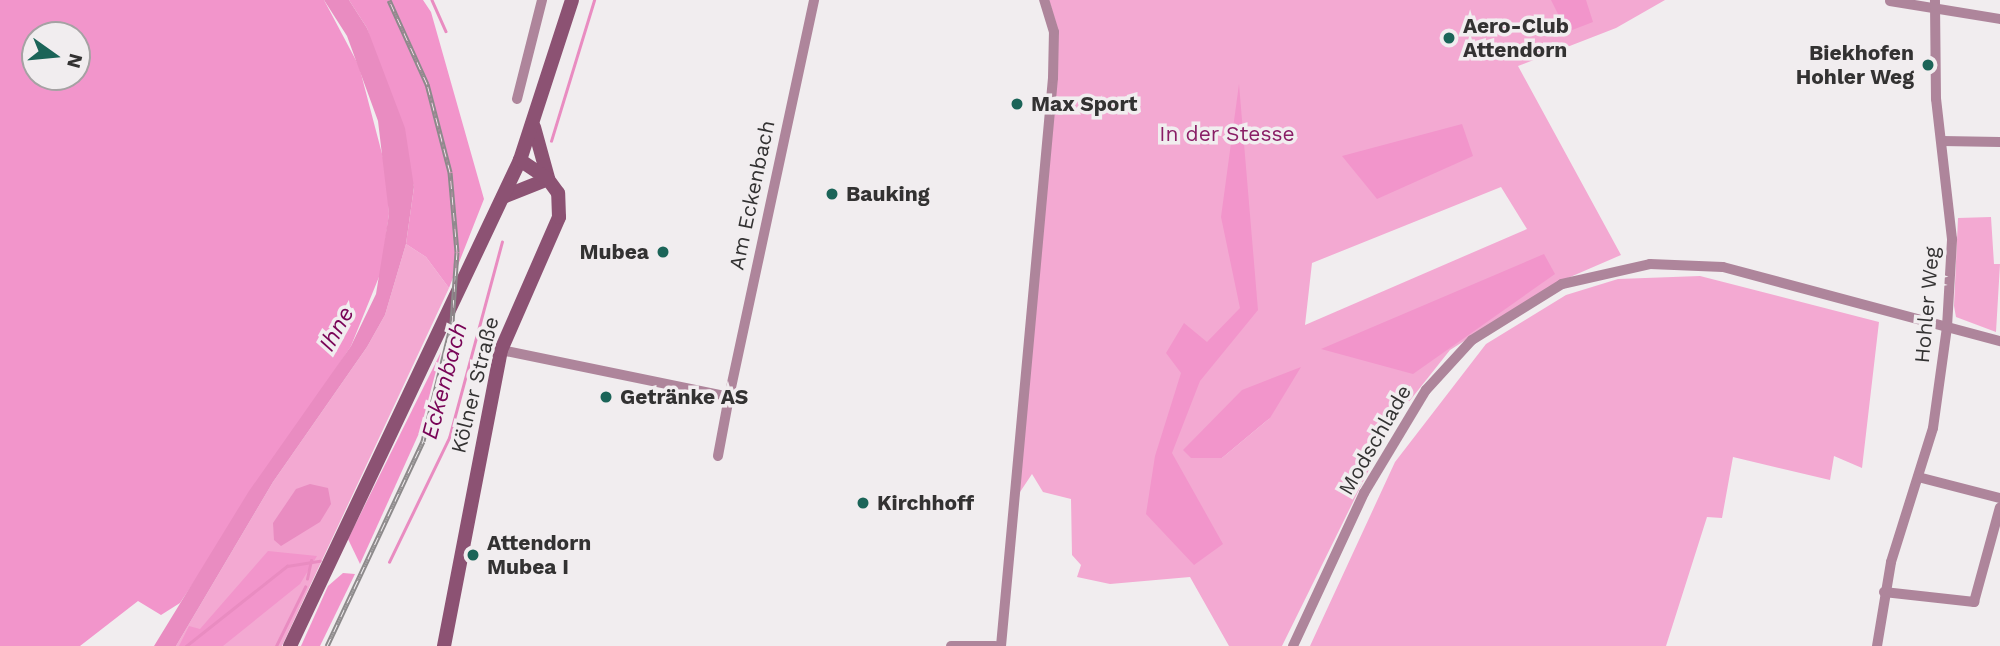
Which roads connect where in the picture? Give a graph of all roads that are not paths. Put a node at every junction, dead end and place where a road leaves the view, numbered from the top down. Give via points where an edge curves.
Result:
1 (542, 0) edge
2 (572, 0) edge
3 (814, 0) edge
4 (1044, 0) edge
5 (1890, 1) edge
6 (1935, 3) edge
7 (1999, 16) edge
8 (517, 99) dead end
9 (533, 126) junction
10 (1942, 141) junction
11 (2000, 142) edge
12 (520, 160) junction
13 (548, 179) junction
14 (503, 197) junction
15 (1947, 327) junction
16 (2000, 341) edge
17 (501, 349) junction
18 (729, 397) junction
19 (718, 456) dead end
20 (1918, 477) junction
21 (2000, 498) edge
22 (2000, 507) edge
23 (1884, 592) junction
24 (290, 646) edge
25 (444, 646) edge
26 (951, 646) edge
27 (995, 646) edge
28 (1001, 646) edge
29 (1293, 646) edge
30 (1877, 646) edge

1 - 8 street
2 - 9 main road
3 - 18 street, Am Eckenbach
4 - 28 street via 1054,32 1053,78
5 - 6 street
6 - 7 street
6 - 10 street, Hohler Weg
9 - 12 main road
9 - 13 main road, Kölner Straße
10 - 11 street
10 - 15 street, Hohler Weg via 1952,239
12 - 13 main road
12 - 14 main road
13 - 14 main road
13 - 17 main road, Kölner Straße via 558,193 559,217
14 - 24 main road
15 - 16 street, Modschlade
15 - 20 street, Hohler Weg via 1933,428
15 - 29 street, Modschlade via 1696,264 1600,272 1528,300 1462,350 1403,422
17 - 18 street
17 - 25 main road, Kölner Straße
18 - 19 street, Am Eckenbach
20 - 21 street
20 - 23 street, Hohler Weg
22 - 23 street via 1974,602
23 - 30 street, Hohler Weg
26 - 27 street

